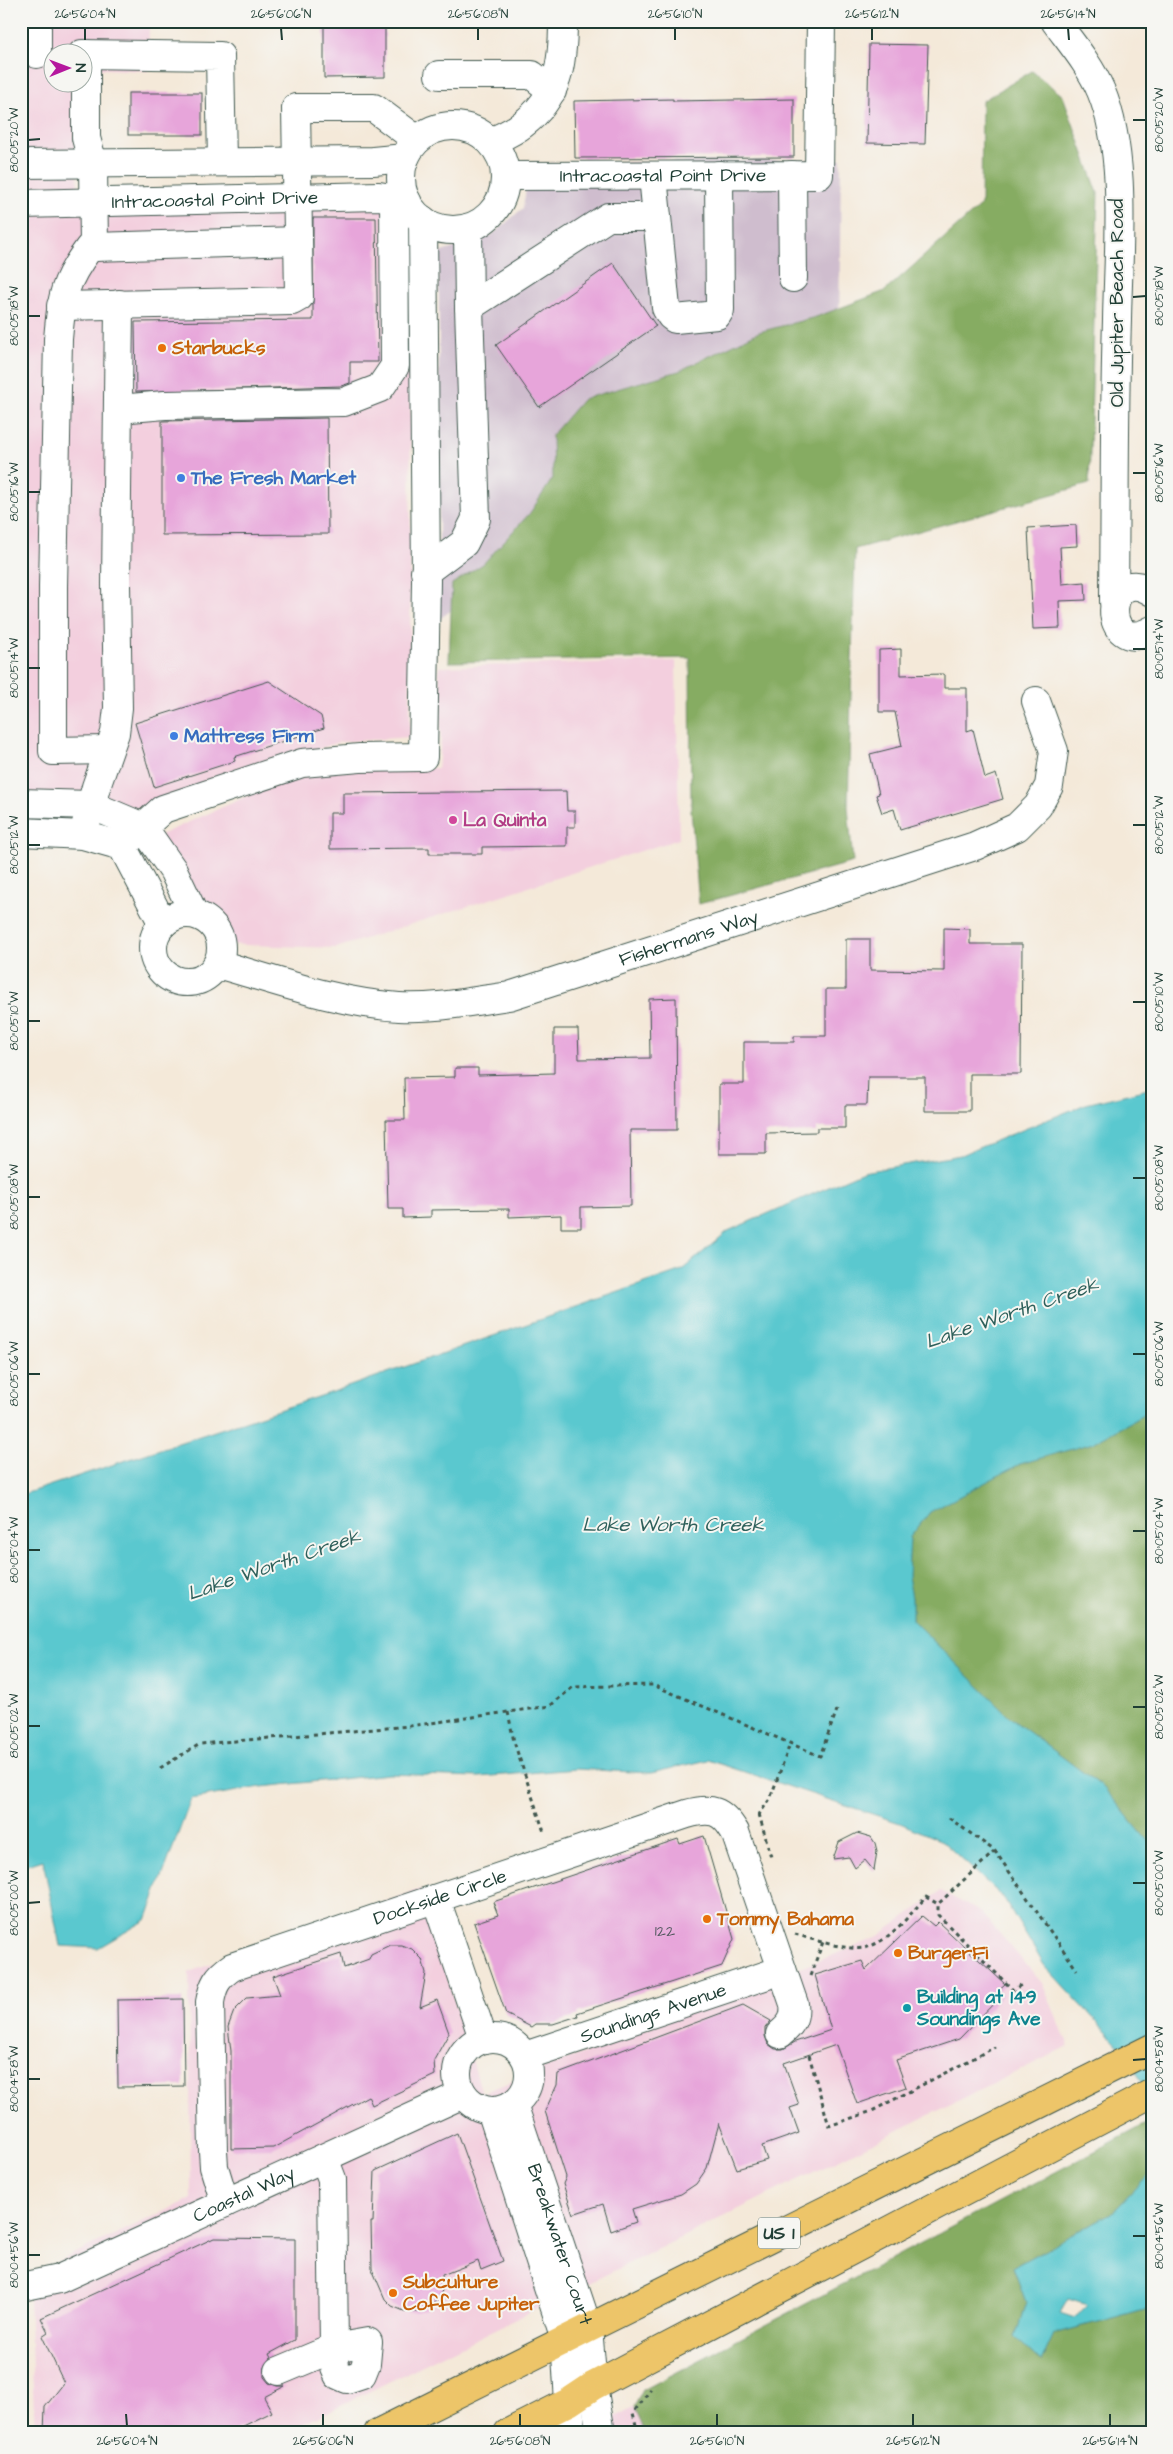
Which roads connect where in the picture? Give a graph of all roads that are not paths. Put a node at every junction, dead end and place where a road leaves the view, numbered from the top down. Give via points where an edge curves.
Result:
1 (37, 21) edge
2 (563, 21) edge
3 (821, 21) edge
4 (1055, 21) edge
5 (37, 54) edge
6 (92, 54) edge
7 (439, 75) dead end
8 (552, 91) junction
9 (85, 92) edge
10 (491, 142) junction
11 (411, 149) junction
12 (222, 162) junction
13 (296, 162) junction
14 (93, 163) junction
15 (21, 164) edge
16 (719, 175) junction
17 (792, 175) junction
18 (505, 176) junction
19 (653, 176) junction
20 (297, 198) junction
21 (94, 202) junction
22 (21, 204) edge
23 (408, 207) junction
24 (657, 217) junction
25 (468, 228) junction
26 (298, 241) junction
27 (94, 246) junction
28 (793, 278) dead end
29 (120, 304) junction
30 (61, 306) junction
31 (469, 307) junction
32 (119, 409) junction
33 (426, 577) junction
34 (1152, 592) edge
35 (1114, 601) junction
36 (1152, 630) edge
37 (1036, 701) dead end
38 (108, 750) junction
39 (21, 803) edge
40 (91, 805) junction
41 (143, 827) junction
42 (21, 832) edge
43 (83, 835) junction
44 (122, 846) junction
45 (194, 914) junction
46 (162, 924) junction
47 (218, 964) junction
48 (436, 1898) junction
49 (782, 1970) junction
50 (780, 2034) dead end
51 (483, 2038) junction
52 (1152, 2048) edge
53 (525, 2056) junction
54 (463, 2094) junction
55 (1140, 2099) edge
56 (502, 2107) junction
57 (324, 2158) junction
58 (225, 2203) junction
59 (21, 2287) edge
60 (577, 2333) junction
61 (279, 2371) dead end
62 (593, 2386) junction
63 (569, 2402) junction
64 (378, 2433) edge
65 (508, 2433) edge
66 (571, 2433) edge
67 (601, 2433) edge

1 - 5 street
2 - 8 street via 563,53
3 - 17 street, Intracoastal Point Drive via 819,175
4 - 35 street, Old Jupiter Beach Road via 1085,62 1101,91 1115,140 1120,242 1116,319
6 - 12 street via 220,56
7 - 8 street via 532,75
8 - 10 street via 522,126
9 - 14 street via 86,138
10 - 11 street via 482,134 460,126 437,128
10 - 18 street via 503,164
11 - 13 street, Intracoastal Point Drive via 373,161
11 - 13 street via 374,108 296,108
11 - 23 street via 401,180
12 - 13 street, Intracoastal Point Drive
12 - 14 street, Intracoastal Point Drive
13 - 20 street
14 - 15 street, Intracoastal Point Drive
14 - 21 street
16 - 17 street, Intracoastal Point Drive
16 - 19 street, Intracoastal Point Drive
16 - 24 street via 720,310 717,315 675,319 666,308
17 - 28 street
18 - 19 street, Intracoastal Point Drive
18 - 25 street via 504,189 493,212
19 - 24 street
20 - 21 street, Intracoastal Point Drive
20 - 23 street, Intracoastal Point Drive via 378,196
20 - 26 street
21 - 22 street, Intracoastal Point Drive
21 - 27 street
23 - 25 street via 446,230
23 - 32 street via 395,366 380,388 344,402 166,405
23 - 33 street
24 - 31 street via 608,217
25 - 31 street
26 - 27 street
26 - 29 street via 299,297 292,300
27 - 30 street via 67,282
29 - 30 street
29 - 32 street
30 - 38 street via 53,586 53,751
31 - 33 street via 476,519 464,543
32 - 38 street via 118,708 115,733
33 - 41 street via 423,757 302,763 163,809
34 - 35 street via 1136,586 1127,588
35 - 36 street, Old Jupiter Beach Road via 1113,618 1123,631 1138,635
37 - 47 street, Fishermans Way via 1054,751 1049,786 1038,806 1017,827 956,852 509,996 437,1006 370,1004
38 - 40 street
39 - 40 street
40 - 41 street
40 - 43 street
41 - 44 street
41 - 45 street via 173,870
42 - 43 street
43 - 44 street
44 - 46 street
45 - 46 street via 177,915
45 - 47 street via 205,918 219,934 222,955
46 - 47 street via 156,933 154,956 167,976 177,981 201,980
48 - 49 street, Dockside Circle via 704,1809 722,1815 735,1832
48 - 51 street
48 - 58 street, Dockside Circle via 232,1968 219,1976 212,1988 210,2002 213,2151 214,2167
49 - 50 street, Dockside Circle via 795,2015
49 - 53 street, Soundings Avenue
51 - 53 street via 506,2039
51 - 54 street via 463,2053 458,2065 457,2078
52 - 60 main road, US 1
53 - 56 street via 530,2075 528,2086
54 - 56 street via 478,2107
54 - 57 street, Coastal Way
55 - 62 main road, US 1
56 - 60 street, Breakwater Court
57 - 58 street, Coastal Way
57 - 61 street via 332,2179 334,2348
58 - 59 street, Coastal Way via 59,2279
60 - 62 street, Breakwater Court
60 - 63 street
60 - 64 main road, US 1
62 - 63 main road, US 1
62 - 67 street, Breakwater Court
63 - 65 main road, US 1
63 - 66 street

